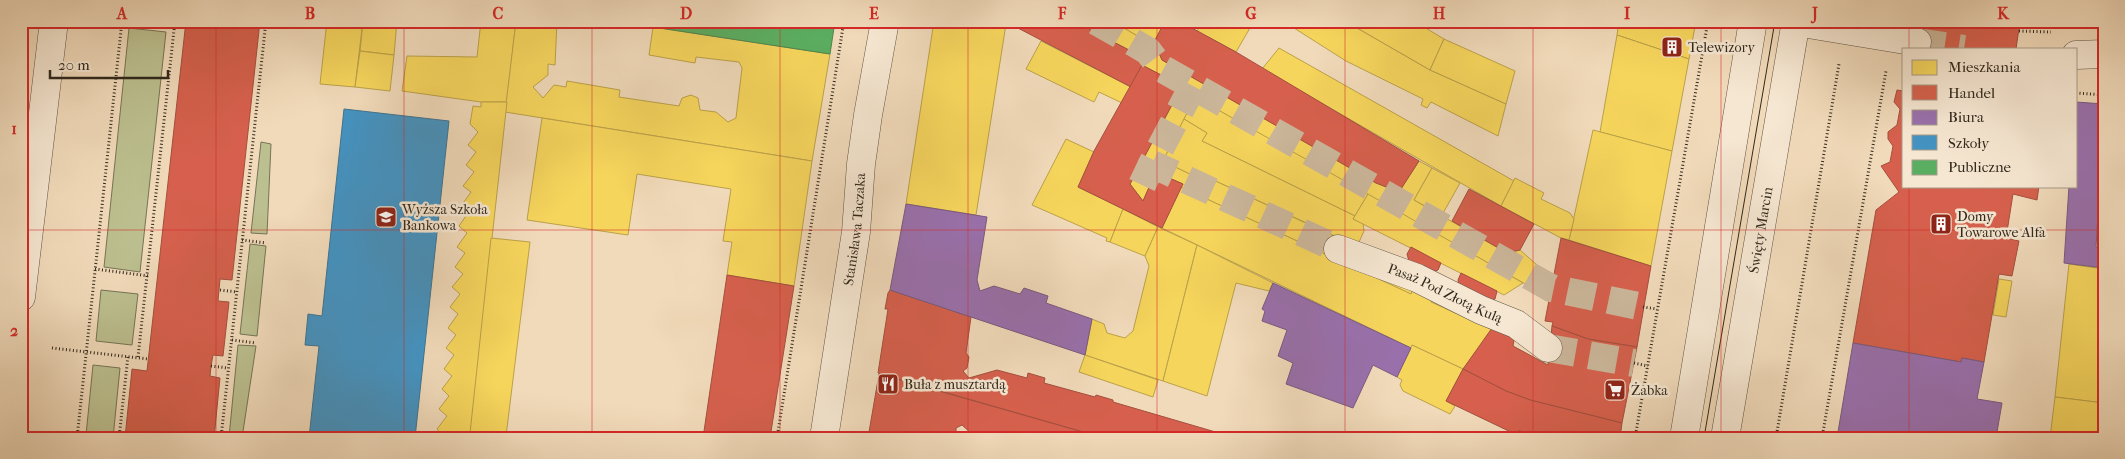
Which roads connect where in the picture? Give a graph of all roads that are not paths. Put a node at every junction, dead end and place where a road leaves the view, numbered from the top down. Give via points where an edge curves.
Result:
1 (54, 21) edge
2 (885, 21) edge
3 (1753, 21) edge
4 (1796, 22) edge
5 (1917, 42) tunnel mouth
6 (2104, 54) edge
7 (2078, 55) edge
8 (1338, 249) tunnel mouth
9 (21, 297) edge
10 (1548, 348) tunnel mouth
11 (824, 438) edge
12 (1684, 438) edge
13 (1725, 438) edge

1 - 9 street
2 - 11 street, Stanisława Taczaka via 868,115 856,232
3 - 12 street
4 - 5 street
4 - 13 street, Święty Marcin
6 - 7 street
8 - 10 street, Pasaż Pod Złotą Kulą via 1416,278 1516,324

